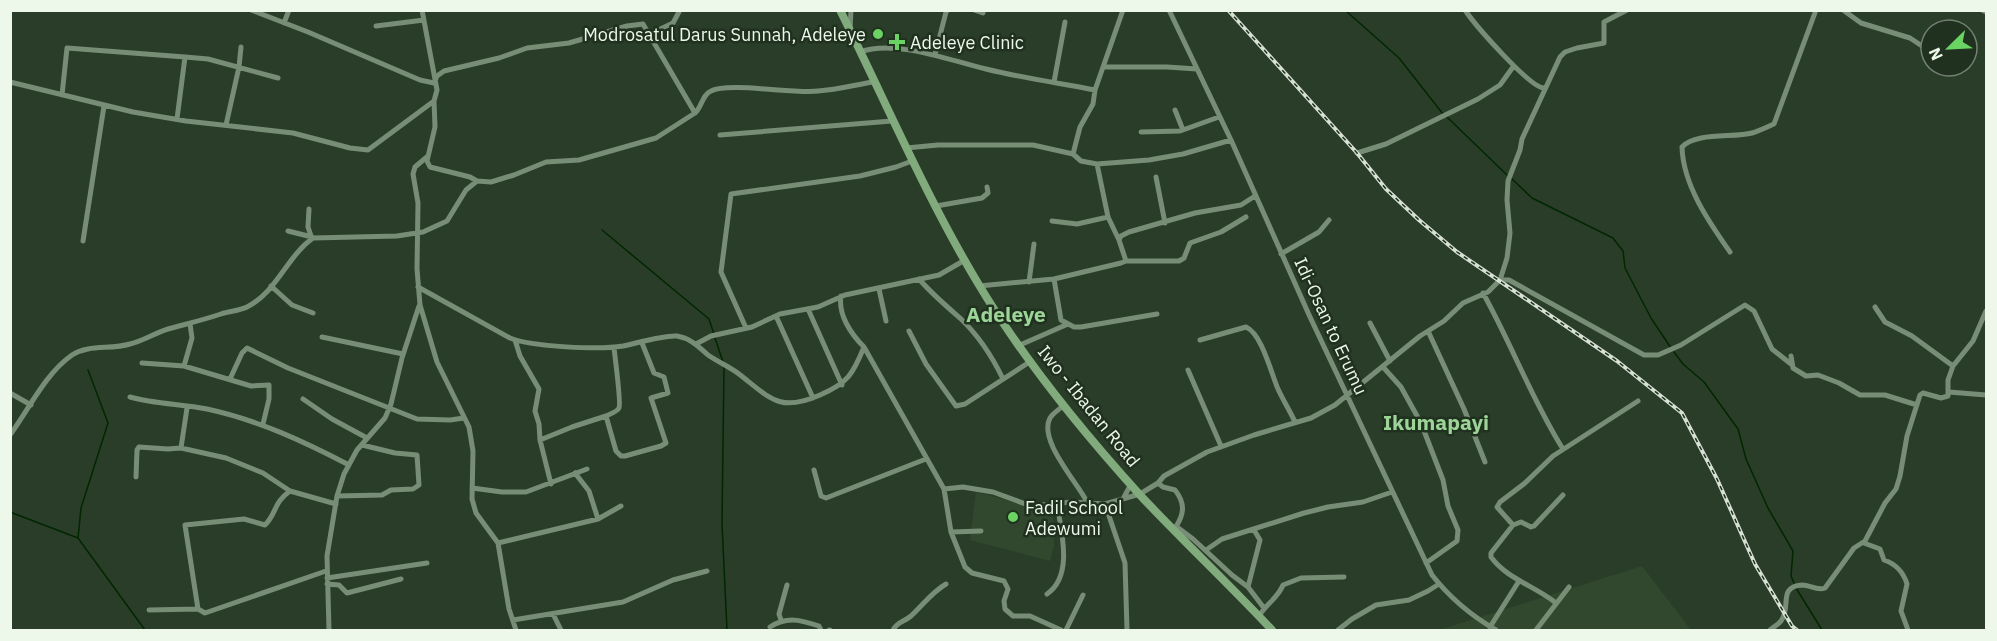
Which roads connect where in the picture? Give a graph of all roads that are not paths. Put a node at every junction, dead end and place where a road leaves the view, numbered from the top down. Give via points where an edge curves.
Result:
1 (251, 10) edge
2 (289, 10) edge
3 (422, 10) edge
4 (680, 10) edge
5 (840, 10) edge
6 (851, 10) edge
7 (948, 10) edge
8 (974, 10) edge
9 (1123, 10) edge
10 (1169, 10) edge
11 (1465, 10) edge
12 (1627, 10) edge
13 (1816, 10) edge
14 (1843, 10) edge
15 (1982, 10) edge
16 (1986, 12) edge
17 (983, 13) dead end
18 (424, 21) junction
19 (1065, 22) dead end
20 (284, 23) junction
21 (376, 26) dead end
22 (850, 31) junction
23 (650, 34) junction
24 (1919, 44) edge
25 (241, 48) dead end
26 (860, 52) junction
27 (935, 55) junction
28 (185, 57) junction
29 (239, 67) junction
30 (1105, 67) junction
31 (1513, 67) junction
32 (1197, 69) junction
33 (278, 78) dead end
34 (10, 82) edge
35 (434, 82) junction
36 (873, 82) junction
37 (1054, 82) junction
38 (1544, 88) junction
39 (1095, 90) junction
40 (62, 95) junction
41 (434, 101) junction
42 (104, 106) junction
43 (1175, 110) dead end
44 (695, 113) junction
45 (1219, 117) junction
46 (177, 119) junction
47 (892, 121) junction
48 (226, 125) junction
49 (1183, 130) junction
50 (1142, 132) dead end
51 (720, 135) dead end
52 (1231, 140) junction
53 (906, 148) junction
54 (1357, 153) dead end
55 (1073, 154) junction
56 (428, 156) junction
57 (912, 161) junction
58 (1097, 164) junction
59 (1156, 177) dead end
60 (477, 181) junction
61 (987, 187) dead end
62 (1255, 196) junction
63 (936, 206) junction
64 (309, 209) dead end
65 (1108, 217) junction
66 (1246, 217) dead end
67 (1329, 220) dead end
68 (1052, 221) dead end
69 (1165, 223) junction
70 (288, 231) dead end
71 (418, 234) junction
72 (312, 237) junction
73 (1119, 240) junction
74 (83, 241) dead end
75 (1034, 244) dead end
76 (1730, 252) dead end
77 (1281, 254) junction
78 (965, 260) junction
79 (1126, 261) junction
80 (919, 279) junction
81 (1054, 279) junction
82 (1500, 280) junction
83 (1029, 282) junction
84 (271, 286) junction
85 (979, 286) junction
86 (418, 287) junction
87 (879, 289) junction
88 (1483, 294) junction
89 (842, 296) junction
90 (420, 305) junction
91 (1875, 307) dead end
92 (808, 309) junction
93 (1986, 311) edge
94 (313, 313) dead end
95 (1157, 314) dead end
96 (776, 316) junction
97 (886, 321) dead end
98 (1370, 323) dead end
99 (190, 324) junction
100 (1068, 324) junction
101 (746, 328) junction
102 (909, 331) dead end
103 (1428, 331) junction
104 (322, 337) dead end
105 (515, 340) junction
106 (1200, 340) dead end
107 (642, 343) junction
108 (696, 344) junction
109 (1020, 345) junction
110 (864, 347) junction
111 (614, 348) junction
112 (403, 354) junction
113 (1791, 356) dead end
114 (1031, 361) junction
115 (1390, 361) junction
116 (142, 363) dead end
117 (1791, 364) junction
118 (184, 366) junction
119 (1953, 366) junction
120 (1383, 367) junction
121 (1188, 370) dead end
122 (230, 379) junction
123 (1003, 379) junction
124 (842, 385) junction
125 (1949, 392) junction
126 (10, 393) edge
127 (1347, 394) junction
128 (1986, 395) edge
129 (130, 397) dead end
130 (813, 398) junction
131 (303, 399) dead end
132 (1638, 400) dead end
133 (31, 405) junction
134 (1064, 405) junction
135 (1917, 405) junction
136 (188, 408) junction
137 (388, 408) junction
138 (606, 416) junction
139 (464, 418) junction
140 (1295, 423) junction
141 (262, 424) junction
142 (10, 435) edge
143 (367, 438) junction
144 (540, 441) junction
145 (362, 446) junction
146 (1221, 446) junction
147 (181, 448) junction
148 (1563, 449) junction
149 (926, 459) junction
150 (1485, 462) dead end
151 (349, 465) junction
152 (587, 469) dead end
153 (814, 470) dead end
154 (575, 473) junction
155 (136, 477) dead end
156 (1158, 483) junction
157 (551, 484) junction
158 (1131, 484) junction
159 (472, 488) junction
160 (944, 489) junction
161 (290, 491) junction
162 (1392, 492) junction
163 (1140, 494) junction
164 (1563, 495) dead end
165 (337, 496) junction
166 (1123, 499) junction
167 (1087, 502) junction
168 (336, 504) junction
169 (1057, 504) junction
170 (1105, 504) junction
171 (621, 506) dead end
172 (598, 519) junction
173 (1513, 525) junction
174 (1175, 528) junction
175 (1254, 530) junction
176 (981, 531) dead end
177 (951, 532) junction
178 (498, 543) junction
179 (1864, 543) junction
180 (1206, 550) junction
181 (427, 563) dead end
182 (1426, 563) junction
183 (326, 571) junction
184 (707, 571) dead end
185 (1344, 577) dead end
186 (400, 579) dead end
187 (327, 581) junction
188 (1519, 581) junction
189 (946, 584) dead end
190 (1439, 584) junction
191 (787, 585) dead end
192 (1248, 587) junction
193 (1569, 587) dead end
194 (1047, 594) dead end
195 (1083, 595) dead end
196 (1556, 603) junction
197 (1264, 608) junction
198 (198, 609) junction
199 (149, 610) dead end
200 (1259, 616) junction
201 (513, 620) junction
202 (781, 620) junction
203 (771, 627) dead end
204 (1493, 629) edge
205 (329, 630) edge
206 (516, 630) edge
207 (561, 630) edge
208 (821, 630) edge
209 (893, 630) edge
210 (1063, 630) edge
211 (1127, 630) edge
212 (1272, 630) edge
213 (1338, 630) edge
214 (1536, 630) edge
215 (1770, 630) edge
216 (1908, 630) edge

1 - 20 street
2 - 20 street
3 - 18 street
4 - 23 street via 673,23
5 - 22 main road, Iwo - Ibadan Road
6 - 22 street
7 - 27 street
8 - 17 street
9 - 30 street
10 - 32 street, Idi-Osan to Erumu
11 - 31 street
12 - 38 street via 1604,22 1604,43 1565,52
13 - 76 street via 1774,124 1750,133 1705,138 1682,147 1683,160 1708,220
14 - 24 street via 1861,23
15 - 16 street
18 - 21 street
18 - 35 street
19 - 37 street
20 - 35 street via 420,80
22 - 26 main road, Iwo - Ibadan Road
23 - 35 street via 640,24 569,43 527,48 444,71
23 - 44 street
25 - 29 street
26 - 27 street via 876,47
26 - 36 main road, Iwo - Ibadan Road
27 - 37 street
28 - 29 street
28 - 40 street via 67,48
28 - 46 street
29 - 33 street
29 - 48 street
30 - 32 street
30 - 39 street
31 - 38 street via 1536,87
31 - 54 street via 1500,85 1478,99 1386,144
32 - 45 street, Idi-Osan to Erumu
34 - 40 street
35 - 41 street
36 - 44 street via 817,92 713,90 706,94
36 - 47 main road, Iwo - Ibadan Road
37 - 39 street
38 - 82 street via 1508,181 1508,258
39 - 55 street
40 - 42 street
41 - 48 street via 368,150 293,133
41 - 56 street via 435,127
42 - 46 street
42 - 74 street
43 - 49 street
44 - 60 street via 663,135 615,151 579,160 546,162 500,180
45 - 49 street
45 - 52 street, Idi-Osan to Erumu
46 - 48 street
47 - 51 street
47 - 53 main road, Iwo - Ibadan Road
49 - 50 street
52 - 58 street via 1183,154
52 - 62 street, Idi-Osan to Erumu
53 - 55 street via 1026,144
53 - 57 main road, Iwo - Ibadan Road
55 - 58 street via 1081,161
56 - 60 street via 430,167
56 - 71 street via 413,174
57 - 63 main road, Iwo - Ibadan Road
57 - 101 street via 860,176 731,195 721,272
58 - 65 street
59 - 69 street
60 - 71 street via 466,190 447,222
61 - 63 street via 982,198
62 - 69 street via 1241,206 1195,213
62 - 77 street, Idi-Osan to Erumu
63 - 78 main road, Iwo - Ibadan Road
64 - 72 street
65 - 68 street via 1077,224
65 - 73 street
66 - 79 street via 1221,232 1188,244 1184,258 1179,261
67 - 77 street via 1319,232
69 - 73 street via 1129,232
70 - 72 street
71 - 72 street
71 - 86 street
72 - 84 street
73 - 79 street
75 - 83 street
77 - 127 street, Idi-Osan to Erumu
78 - 80 street via 947,272
78 - 85 main road, Iwo - Ibadan Road
79 - 81 street
80 - 87 street
80 - 123 street via 979,340
81 - 83 street
81 - 100 street via 1060,318
82 - 88 street
82 - 117 street via 1509,280 1644,355 1658,355 1681,345 1745,305 1754,311 1772,349
83 - 85 street
84 - 94 street via 292,305
84 - 99 street via 247,307
85 - 109 main road, Iwo - Ibadan Road
86 - 90 street
86 - 105 street
87 - 89 street
87 - 97 street
88 - 103 street via 1463,303
88 - 148 street
89 - 92 street
89 - 110 street via 841,307 848,326
90 - 112 street
90 - 139 street via 437,362
91 - 119 street via 1885,322
92 - 96 street
92 - 124 street
93 - 119 street via 1973,341
95 - 100 street via 1081,327
96 - 101 street
96 - 130 street
98 - 115 street
99 - 118 street via 192,338
99 - 133 street via 130,344 78,351 50,378
100 - 109 street
101 - 108 street via 711,336
102 - 123 street via 956,406
103 - 115 street
103 - 150 street
104 - 112 street
105 - 111 street
105 - 144 street via 539,389 535,411
106 - 140 street via 1250,328
107 - 108 street via 674,336
107 - 111 street
107 - 138 street via 654,373 664,376 668,393 651,398 666,443 621,456
108 - 130 street via 766,397 792,404
109 - 114 main road, Iwo - Ibadan Road
110 - 124 street
110 - 149 street
111 - 138 street via 619,407
112 - 137 street
113 - 117 street
114 - 123 street
114 - 134 main road, Iwo - Ibadan Road
115 - 120 street
116 - 118 street
117 - 135 street via 1806,376 1818,375 1860,395 1886,395
118 - 122 street
119 - 125 street
120 - 127 street
120 - 182 street via 1401,387 1421,423 1458,530 1457,541
121 - 146 street
122 - 137 street via 247,348
122 - 141 street via 252,386 269,385
124 - 130 street
125 - 128 street
125 - 135 street via 1945,398 1921,394
126 - 133 street
127 - 140 street via 1322,412
127 - 162 street, Idi-Osan to Erumu
129 - 136 street
131 - 143 street
132 - 148 street
133 - 142 street
134 - 158 main road, Iwo - Ibadan Road
134 - 167 street via 1050,418 1050,438
135 - 179 street via 1896,489
136 - 141 street
136 - 147 street
137 - 139 street via 417,419
137 - 143 street via 385,418
138 - 144 street
139 - 159 street via 472,437
140 - 146 street
141 - 151 street
143 - 145 street
144 - 157 street
145 - 151 street
145 - 165 street via 417,455 419,485 382,495
146 - 156 street
147 - 155 street via 139,447
147 - 161 street via 235,461 262,472
148 - 173 street via 1497,505
149 - 153 street via 826,498 821,496
149 - 160 street
151 - 165 street
152 - 154 street
154 - 157 street
154 - 172 street via 589,491
156 - 163 street
156 - 174 street via 1175,490 1182,504 1184,511
157 - 159 street via 526,492
158 - 163 main road, Iwo - Ibadan Road
158 - 166 street
159 - 178 street via 476,513
160 - 169 street via 993,492 1031,506
160 - 177 street
161 - 168 street
161 - 198 street via 279,498 265,525 244,519 185,525
162 - 175 street via 1304,513
162 - 182 street, Idi-Osan to Erumu
163 - 166 street
163 - 174 main road, Iwo - Ibadan Road
164 - 173 street via 1534,526 1521,522
165 - 168 street
166 - 170 street
167 - 169 street
167 - 170 street
168 - 183 street
169 - 194 street via 1063,562 1058,580
170 - 211 street via 1125,563
171 - 172 street
172 - 178 street
173 - 188 street via 1491,557
174 - 180 street
174 - 200 main road, Iwo - Ibadan Road
175 - 180 street via 1222,539
175 - 192 street via 1260,540
176 - 177 street
177 - 210 street via 965,567 972,573 1004,581 1008,589 1005,609 1013,616 1030,616
178 - 201 street
179 - 215 street via 1854,548 1825,588 1805,585 1789,590 1785,613
179 - 216 street via 1880,549 1884,560 1896,565 1906,579 1901,611
180 - 192 street
181 - 187 street
182 - 190 street, Idi-Osan to Erumu
183 - 187 street
183 - 198 street via 205,613
184 - 201 street via 673,580 623,602
185 - 197 street via 1301,578 1283,585 1279,596
186 - 187 street via 347,593
187 - 205 street
188 - 196 street
188 - 204 street
189 - 209 street
190 - 204 street, Idi-Osan to Erumu via 1459,605
190 - 213 street via 1409,600 1376,605
191 - 202 street
192 - 197 street
193 - 196 street
195 - 210 street
196 - 214 street
197 - 200 street
198 - 199 street
200 - 212 main road, Iwo - Ibadan Road
201 - 206 street
201 - 207 street via 554,614
202 - 203 street
202 - 208 street via 808,623

